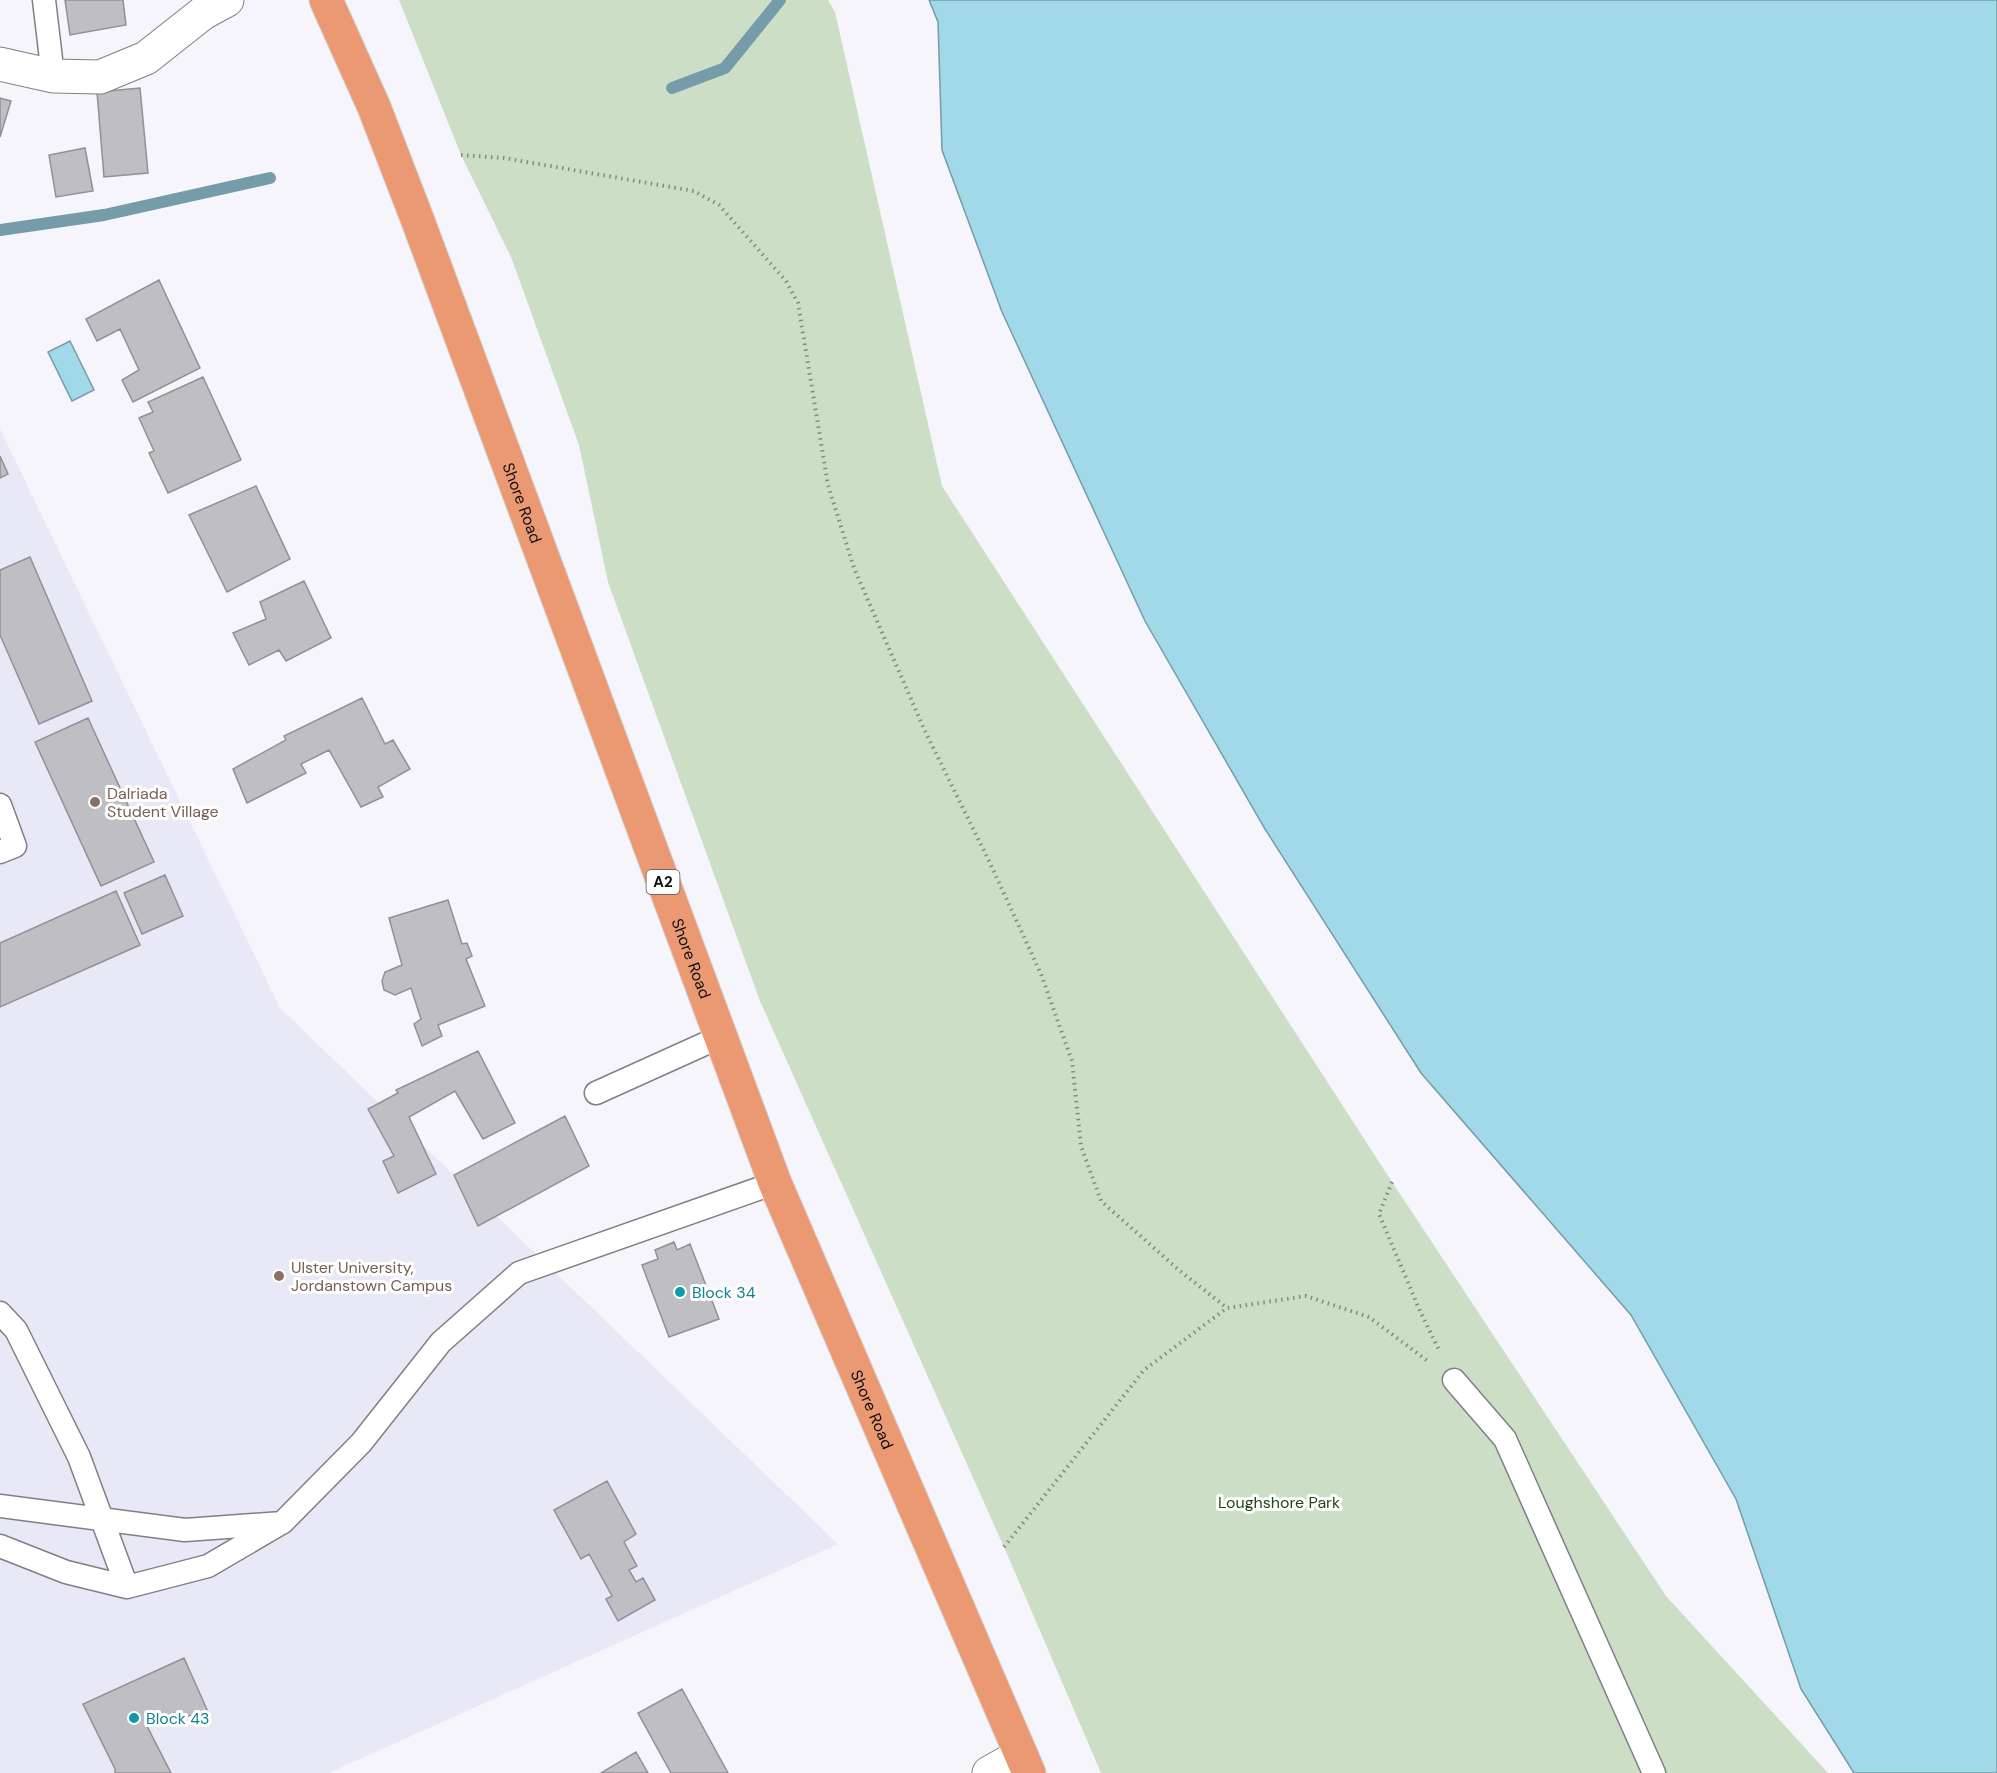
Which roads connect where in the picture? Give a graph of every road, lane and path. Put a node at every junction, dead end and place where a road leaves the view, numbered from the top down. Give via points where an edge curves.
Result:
1 (44, 0) edge
2 (227, 0) edge
3 (326, 0) edge
4 (0, 64) edge
5 (52, 76) junction
6 (460, 154) dead end
7 (0, 806) edge
8 (0, 852) edge
9 (720, 1037) junction
10 (596, 1093) dead end
11 (1392, 1182) dead end
12 (775, 1183) junction
13 (1227, 1308) junction
14 (0, 1313) edge
15 (1454, 1380) junction
16 (0, 1506) edge
17 (102, 1518) junction
18 (282, 1522) junction
19 (0, 1546) edge
20 (1004, 1547) dead end
21 (127, 1587) junction
22 (1025, 1764) edge
23 (989, 1773) edge
24 (1654, 1773) edge

1 - 5 lane
2 - 5 street via 203,12 146,58 100,77
3 - 9 highway, Shore Road / A2 via 414,210
4 - 5 street
6 - 13 path via 694,191 719,205 786,281 798,303 828,485 854,568 924,729 1041,974 1072,1061 1081,1146 1101,1201
7 - 8 lane via 15,846
9 - 10 lane
9 - 12 highway, Shore Road / A2
11 - 15 path via 1379,1214
12 - 18 lane via 519,1273 441,1342 361,1443
12 - 22 highway, Shore Road / A2
13 - 15 path via 1306,1296 1369,1317
13 - 20 path via 1144,1370
14 - 17 lane via 16,1330 79,1457
15 - 24 lane via 1505,1439
16 - 17 lane
17 - 18 lane via 184,1530
17 - 21 lane
18 - 21 lane via 208,1566
19 - 21 lane via 66,1572
22 - 23 street

